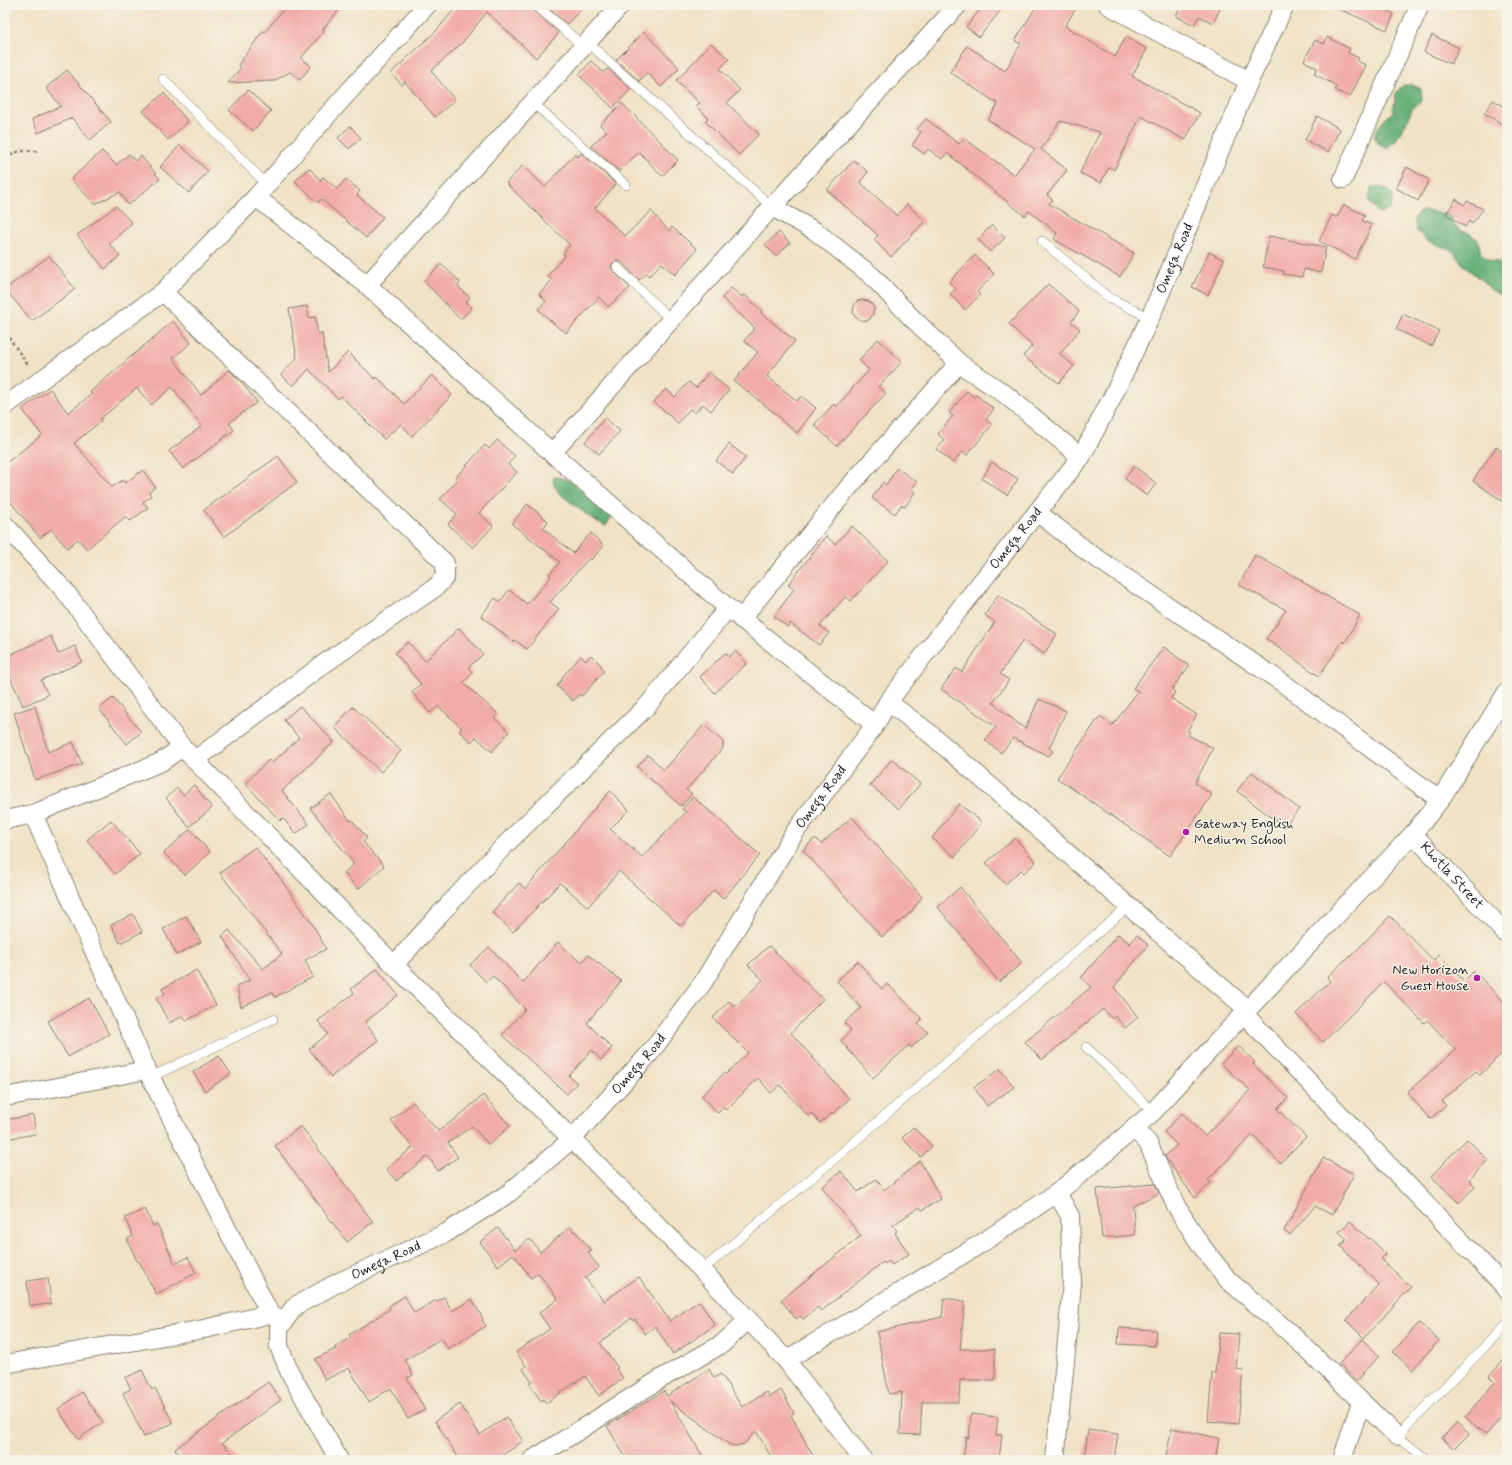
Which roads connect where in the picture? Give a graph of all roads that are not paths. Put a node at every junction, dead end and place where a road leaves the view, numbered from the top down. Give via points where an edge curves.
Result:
1 (427, 5) edge
2 (536, 5) edge
3 (621, 5) edge
4 (958, 5) edge
5 (1108, 5) edge
6 (1285, 5) edge
7 (1420, 5) edge
8 (585, 44) junction
9 (163, 79) dead end
10 (1249, 81) junction
11 (532, 102) junction
12 (1343, 179) dead end
13 (626, 185) dead end
14 (261, 191) junction
15 (772, 207) junction
16 (1042, 242) dead end
17 (617, 267) dead end
18 (367, 285) junction
19 (163, 292) junction
20 (1150, 318) junction
21 (671, 320) junction
22 (959, 362) junction
23 (5, 406) edge
24 (552, 453) junction
25 (1080, 457) junction
26 (1037, 512) junction
27 (5, 525) edge
28 (735, 614) junction
29 (1507, 692) edge
30 (888, 702) junction
31 (875, 725) junction
32 (182, 747) junction
33 (195, 760) junction
34 (1440, 800) junction
35 (33, 814) junction
36 (5, 820) edge
37 (1414, 834) junction
38 (1129, 906) junction
39 (1507, 935) edge
40 (394, 965) junction
41 (1246, 1012) junction
42 (273, 1019) dead end
43 (1086, 1047) dead end
44 (149, 1073) junction
45 (5, 1097) edge
46 (1153, 1112) junction
47 (1134, 1128) junction
48 (572, 1139) junction
49 (1057, 1193) junction
50 (702, 1270) junction
51 (1507, 1289) edge
52 (278, 1318) junction
53 (748, 1320) junction
54 (1507, 1324) edge
55 (786, 1360) junction
56 (5, 1364) edge
57 (1361, 1402) junction
58 (1397, 1436) junction
59 (339, 1460) edge
60 (532, 1460) edge
61 (863, 1460) edge
62 (1055, 1460) edge
63 (1342, 1460) edge
64 (1427, 1460) edge

1 - 14 street
2 - 8 lane
3 - 8 street
4 - 15 street
5 - 10 street
6 - 10 street, Omega Road
7 - 12 street
8 - 11 street
8 - 15 lane
9 - 14 lane
10 - 20 street, Omega Road
11 - 13 lane
11 - 18 street
14 - 18 street
14 - 19 street
15 - 21 street
15 - 22 street via 815,231 871,275
16 - 20 lane via 1108,297
17 - 21 lane
18 - 24 street
19 - 23 street
19 - 33 street via 445,563 445,577 436,587 325,663
20 - 25 street, Omega Road via 1112,398
21 - 24 street
22 - 25 street via 1006,395
22 - 28 street
24 - 28 street
25 - 26 street, Omega Road
26 - 30 street, Omega Road
26 - 34 street via 1089,553 1284,683
27 - 32 street via 65,591
28 - 31 street
28 - 40 street via 648,705 505,845
29 - 34 street
30 - 31 street, Omega Road
30 - 38 street via 928,732
31 - 48 street, Omega Road via 795,832 702,984 649,1054
32 - 33 street
32 - 35 street via 161,762
33 - 40 street
34 - 37 street
35 - 36 street
35 - 44 street
37 - 39 street, Khotla Street
37 - 41 street
38 - 41 street
38 - 50 lane
40 - 48 street
41 - 46 street
41 - 51 street
42 - 44 lane
43 - 46 lane
44 - 45 street
44 - 52 street
46 - 47 street
47 - 49 street
47 - 57 street via 1148,1143 1176,1206 1200,1244 1228,1280 1290,1333
48 - 50 street
48 - 52 street, Omega Road via 509,1193 446,1233 339,1282
49 - 55 street via 982,1243
49 - 62 street via 1070,1216 1072,1281
50 - 53 street
52 - 56 street
52 - 59 street, Omega Road via 279,1346 289,1371
53 - 55 street
53 - 60 street via 722,1344 662,1378
54 - 58 lane
55 - 61 street
57 - 58 street
57 - 63 street
58 - 64 lane

